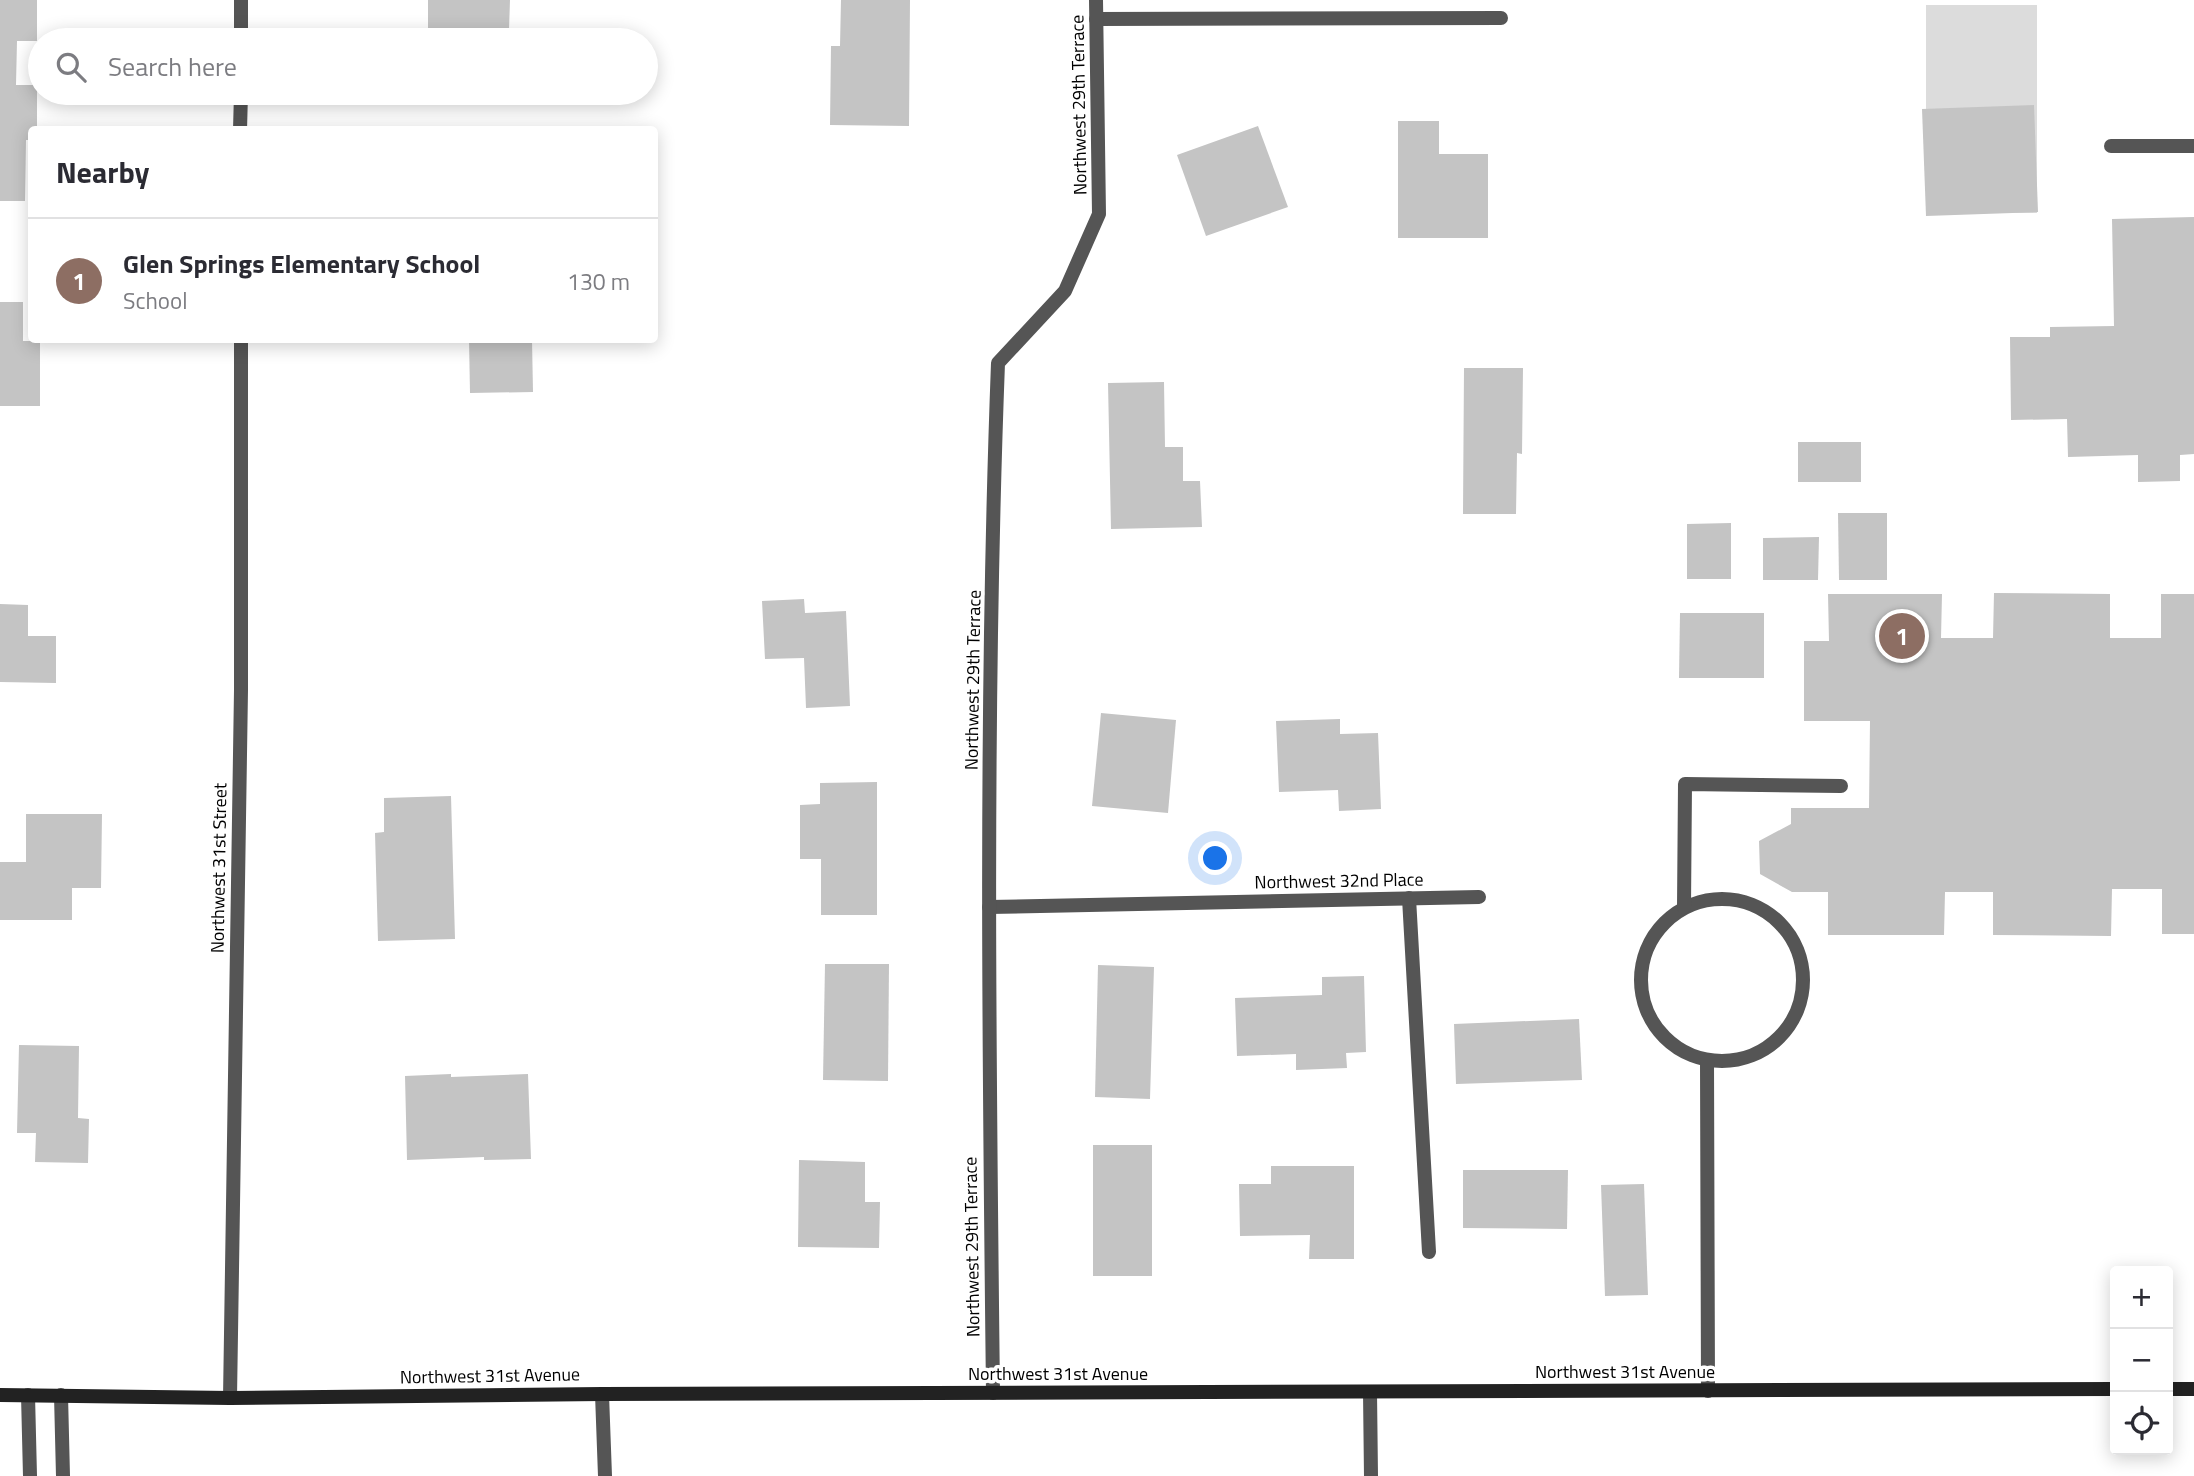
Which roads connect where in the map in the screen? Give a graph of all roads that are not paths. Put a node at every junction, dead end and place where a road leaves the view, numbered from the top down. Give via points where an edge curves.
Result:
1 (241, 0) edge
2 (1097, 0) edge
3 (1501, 18) dead end
4 (1097, 19) junction
5 (241, 28) edge
6 (241, 105) edge
7 (240, 126) edge
8 (2111, 146) dead end
9 (2194, 146) edge
10 (240, 343) edge
11 (1842, 786) dead end
12 (1479, 897) dead end
13 (1409, 898) junction
14 (989, 907) junction
15 (1684, 907) junction
16 (1707, 1061) junction
17 (1429, 1252) dead end
18 (2110, 1389) edge
19 (2173, 1389) edge
20 (2194, 1389) edge
21 (1708, 1391) junction
22 (1370, 1392) junction
23 (993, 1393) junction
24 (602, 1394) junction
25 (0, 1395) edge
26 (29, 1395) junction
27 (61, 1395) junction
28 (230, 1398) junction
29 (30, 1476) edge
30 (63, 1476) edge
31 (605, 1476) edge
32 (1371, 1476) edge

1 - 5 street
2 - 4 street, Northwest 29th Terrace
3 - 4 street
4 - 14 street, Northwest 29th Terrace via 1099,214 1065,291 998,363
6 - 7 street
8 - 9 street
10 - 28 street, Northwest 31st Street via 241,690
11 - 15 street via 1685,784
12 - 13 street, Northwest 32nd Place
13 - 14 street, Northwest 32nd Place
13 - 17 street
14 - 23 street, Northwest 29th Terrace
15 - 16 street via 1663,922 1648,943 1640,992 1648,1016 1663,1037 1683,1052
15 - 16 street via 1708,899 1737,899 1763,909 1786,928 1799,952 1804,980 1799,1008 1785,1033 1763,1051 1736,1061
16 - 21 street
18 - 21 street, Northwest 31st Avenue
19 - 20 street
21 - 22 street, Northwest 31st Avenue
22 - 23 street, Northwest 31st Avenue
22 - 32 street
23 - 24 street, Northwest 31st Avenue
24 - 28 street, Northwest 31st Avenue
24 - 31 street
25 - 26 street, Northwest 31st Avenue
26 - 27 street, Northwest 31st Avenue
26 - 29 street
27 - 28 street, Northwest 31st Avenue
27 - 30 street

